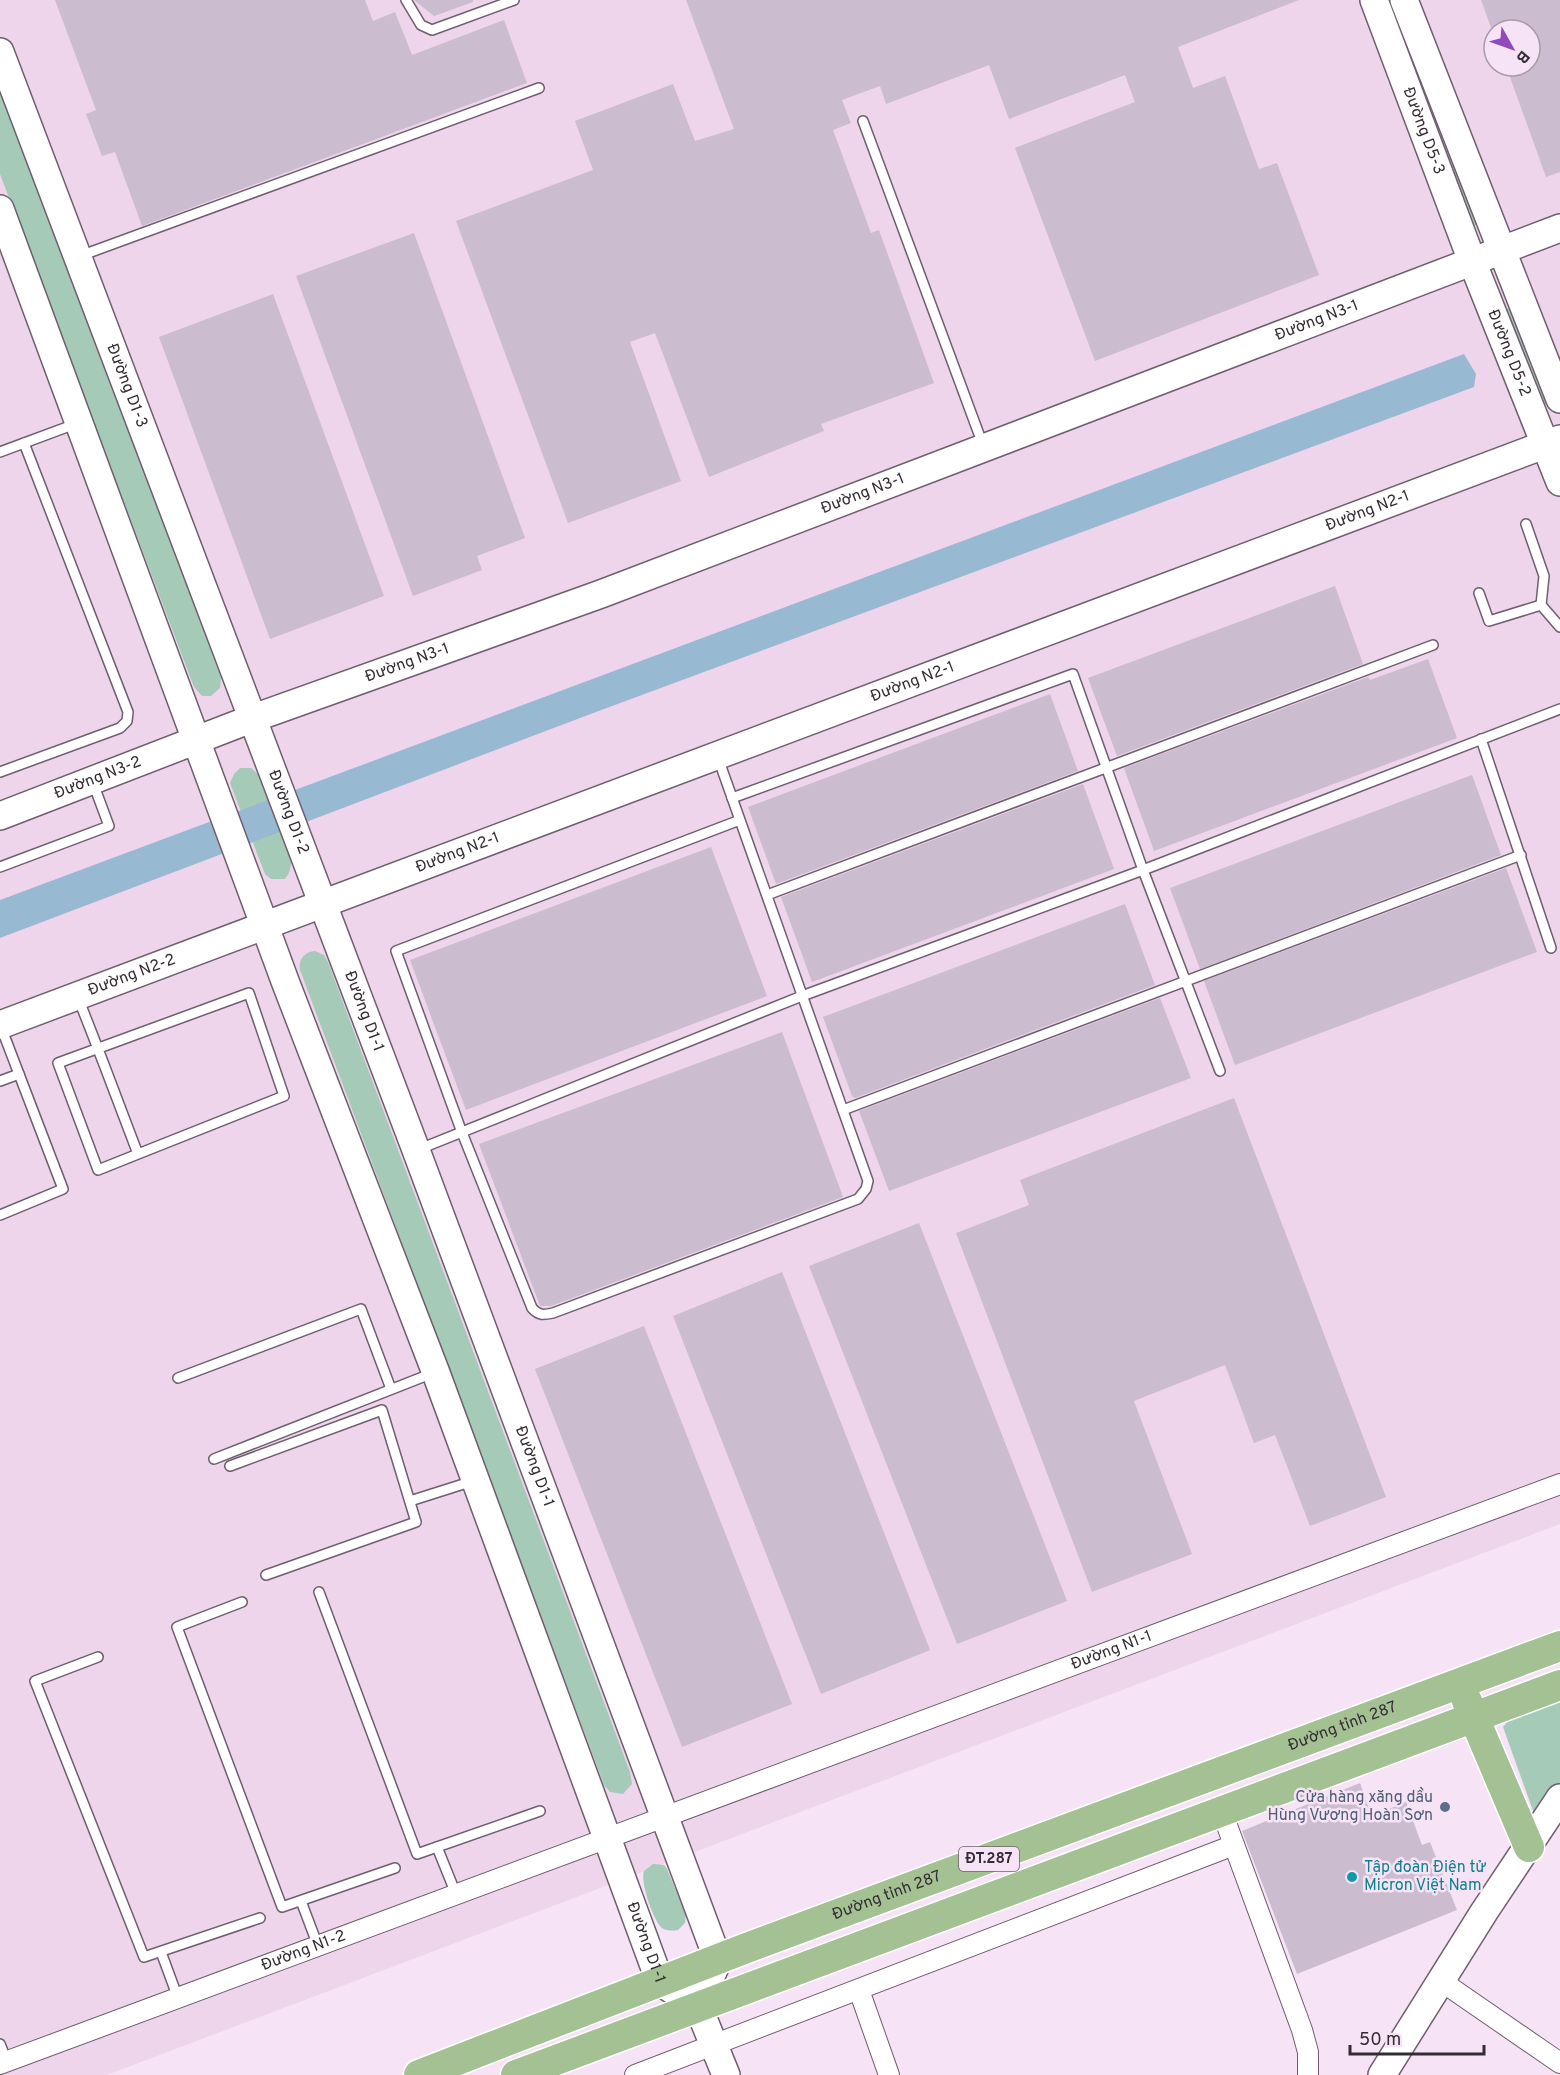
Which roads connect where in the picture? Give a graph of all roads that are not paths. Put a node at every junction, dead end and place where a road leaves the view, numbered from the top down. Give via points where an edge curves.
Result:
1 (406, 0) edge
2 (514, 0) edge
3 (1374, 0) edge
4 (1404, 0) edge
5 (0, 52) edge
6 (539, 88) dead end
7 (863, 121) dead end
8 (0, 209) edge
9 (1560, 228) edge
10 (1500, 250) junction
11 (78, 257) junction
12 (1472, 261) junction
13 (1560, 399) edge
14 (80, 422) junction
15 (1553, 442) edge
16 (24, 443) junction
17 (984, 448) junction
18 (0, 453) edge
19 (1560, 483) edge
20 (1526, 524) dead end
21 (1479, 593) dead end
22 (1540, 604) junction
23 (1560, 627) edge
24 (1433, 645) dead end
25 (1560, 709) edge
26 (251, 719) junction
27 (1481, 739) junction
28 (197, 740) junction
29 (717, 756) junction
30 (1106, 768) junction
31 (0, 772) edge
32 (93, 781) junction
33 (732, 798) junction
34 (0, 816) edge
35 (740, 820) junction
36 (1521, 855) junction
37 (0, 867) edge
38 (1143, 870) junction
39 (767, 895) junction
40 (324, 905) junction
41 (265, 926) junction
42 (1551, 948) dead end
43 (1186, 981) junction
44 (77, 996) junction
45 (802, 996) junction
46 (0, 1025) edge
47 (97, 1047) junction
48 (1220, 1071) dead end
49 (19, 1074) junction
50 (0, 1081) edge
51 (843, 1110) junction
52 (461, 1131) junction
53 (416, 1150) junction
54 (138, 1154) junction
55 (0, 1215) edge
56 (436, 1373) junction
57 (178, 1378) dead end
58 (391, 1389) junction
59 (214, 1459) dead end
60 (230, 1466) dead end
61 (476, 1481) junction
62 (1560, 1484) edge
63 (410, 1501) junction
64 (266, 1575) dead end
65 (319, 1592) dead end
66 (242, 1602) dead end
67 (1560, 1646) edge
68 (99, 1657) dead end
69 (1460, 1684) junction
70 (1560, 1685) edge
71 (1474, 1718) junction
72 (1560, 1798) edge
73 (540, 1811) dead end
74 (1222, 1812) junction
75 (663, 1817) junction
76 (608, 1838) junction
77 (1234, 1845) junction
78 (437, 1847) junction
79 (1529, 1847) junction
80 (395, 1868) dead end
81 (456, 1894) junction
82 (301, 1901) junction
83 (260, 1918) dead end
84 (318, 1946) junction
85 (161, 1952) junction
86 (718, 1960) junction
87 (1441, 1981) junction
88 (660, 1982) junction
89 (859, 1990) junction
90 (178, 1998) junction
91 (699, 2006) junction
92 (714, 2046) junction
93 (2, 2057) edge
94 (1560, 2062) edge
95 (419, 2075) edge
96 (516, 2075) edge
97 (635, 2075) edge
98 (726, 2075) edge
99 (890, 2075) edge
100 (1308, 2075) edge
101 (1382, 2075) edge

1 - 2 lane via 421,25 432,30
3 - 12 street, Đường D5-3
4 - 10 street, Đường D5-3
5 - 11 street, Đường D1-3
6 - 11 lane
7 - 17 lane
8 - 14 street
9 - 10 street, Đường N3-1
10 - 12 street, Đường N3-1
10 - 13 street, Đường D5-2
11 - 26 street, Đường D1-3
12 - 15 street, Đường D5-2
12 - 17 street, Đường N3-1
14 - 16 lane
14 - 28 street
15 - 19 street, Đường D5-2
15 - 29 street, Đường N2-1
16 - 18 lane
16 - 31 lane via 128,712 127,721 120,728
17 - 26 street, Đường N3-1 via 601,594
20 - 22 lane via 1544,576
21 - 22 lane via 1489,621
22 - 23 lane
24 - 30 lane
25 - 27 lane
26 - 28 street, Đường N3-1
26 - 40 street, Đường D1-2
27 - 36 lane
27 - 38 lane
28 - 32 street, Đường N3-2
28 - 41 street
29 - 33 lane
29 - 40 street, Đường N2-1
30 - 33 lane via 1072,674
30 - 38 lane
30 - 39 lane
32 - 34 street, Đường N3-2
32 - 37 lane via 110,826
33 - 35 lane
35 - 39 lane
35 - 52 lane via 396,951
36 - 42 lane
36 - 43 lane
38 - 43 lane
38 - 45 lane
39 - 45 lane
40 - 41 street, Đường N2-1
40 - 53 street, Đường D1-1
41 - 44 street, Đường N2-2
41 - 56 street, Đường D1-1
43 - 48 lane
43 - 51 lane
44 - 46 street, Đường N2-2
44 - 47 lane
45 - 51 lane
45 - 52 lane
46 - 49 lane
47 - 54 lane
47 - 54 lane via 58,1063 98,1170
47 - 54 lane via 249,993 284,1096
49 - 50 lane
49 - 55 lane via 63,1190
51 - 52 lane via 868,1181 858,1199 543,1316 532,1308
52 - 53 lane
53 - 75 street, Đường D1-1
56 - 58 lane
56 - 61 street, Đường D1-1
57 - 58 lane via 361,1309
58 - 59 lane
60 - 63 lane via 381,1410
61 - 63 lane
61 - 76 street, Đường D1-1
62 - 75 street, Đường N1-1
63 - 64 lane via 416,1522
65 - 78 lane via 417,1854
66 - 82 lane via 177,1627 282,1907
67 - 69 main road, Đường tỉnh 287 / ĐT.287
68 - 85 lane via 35,1681 144,1958
69 - 71 main road
69 - 86 main road, Đường tỉnh 287 / ĐT.287
70 - 71 main road, ĐT.287
71 - 74 main road, ĐT.287
71 - 79 main road
72 - 79 street
73 - 78 lane
74 - 77 street
74 - 91 main road, ĐT.287
75 - 76 street, Đường N1-1
75 - 86 street, Đường D1-1
76 - 81 street, Đường N1-2
76 - 88 street, Đường D1-1
77 - 89 street
77 - 100 street via 1302,2030 1308,2052
78 - 81 lane
79 - 87 street
80 - 82 lane
81 - 84 street, Đường N1-2
82 - 84 lane
83 - 85 lane
84 - 90 street, Đường N1-2
85 - 90 lane
86 - 88 main road, Đường tỉnh 287 / ĐT.287
86 - 91 street
87 - 94 street
87 - 101 street
88 - 91 street, Đường D1-1
88 - 95 main road, Đường tỉnh 287 / ĐT.287
89 - 92 street
89 - 99 street
90 - 93 street, Đường N1-2
91 - 92 street
91 - 96 main road, ĐT.287
92 - 97 street
92 - 98 street

